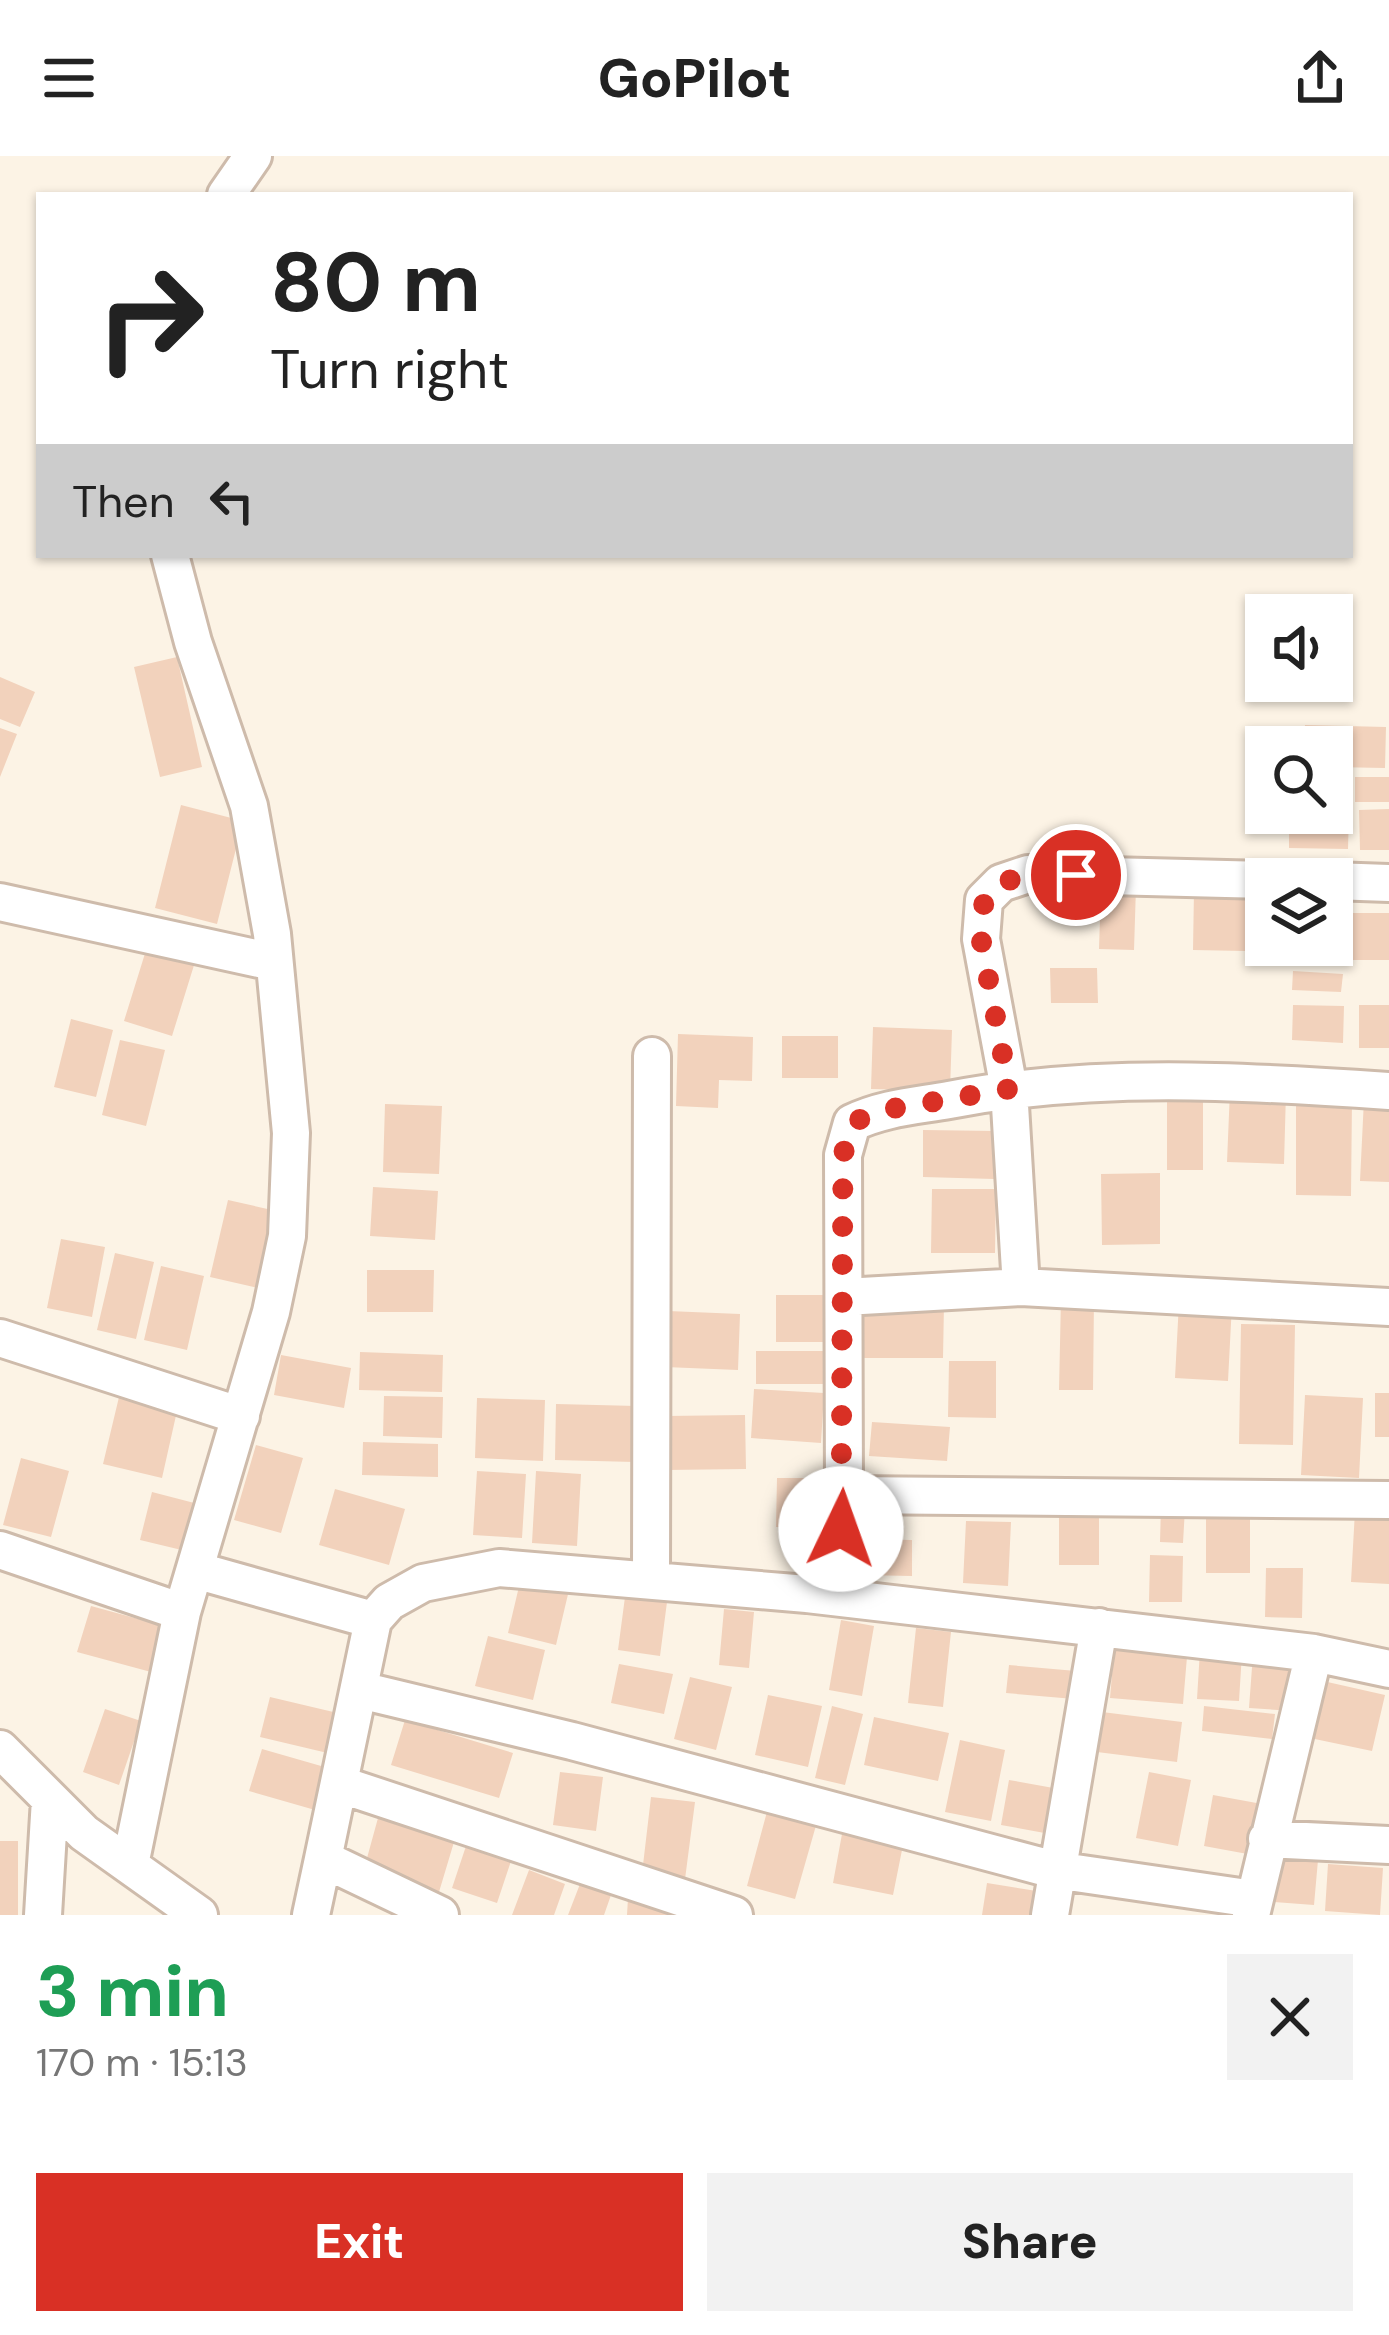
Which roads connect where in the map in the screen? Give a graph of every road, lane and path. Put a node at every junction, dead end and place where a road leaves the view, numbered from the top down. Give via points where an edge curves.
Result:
1 (253, 156) edge
2 (228, 192) edge
3 (171, 558) edge
4 (1245, 879) edge
5 (1353, 882) edge
6 (1389, 883) edge
7 (0, 902) edge
8 (274, 962) junction
9 (652, 1056) dead end
10 (1009, 1089) junction
11 (1389, 1091) edge
12 (1021, 1287) junction
13 (844, 1298) junction
14 (1389, 1307) edge
15 (0, 1338) edge
16 (242, 1416) junction
17 (844, 1495) junction
18 (1389, 1500) edge
19 (0, 1550) edge
20 (195, 1570) junction
21 (651, 1578) junction
22 (835, 1597) junction
23 (182, 1612) junction
24 (373, 1619) junction
25 (1099, 1627) junction
26 (1315, 1653) junction
27 (1389, 1669) edge
28 (359, 1690) junction
29 (0, 1749) edge
30 (339, 1784) junction
31 (50, 1799) junction
32 (1268, 1839) junction
33 (1389, 1845) edge
34 (323, 1859) junction
35 (130, 1865) junction
36 (1055, 1870) junction
37 (1252, 1907) edge
38 (44, 1915) edge
39 (199, 1915) edge
40 (310, 1915) edge
41 (440, 1915) edge
42 (734, 1915) edge
43 (1050, 1915) edge

1 - 2 street
3 - 8 street via 249,806
4 - 10 street via 1028,874 1001,883 984,901 981,939
5 - 6 street
7 - 8 street
8 - 16 street via 291,1133 287,1236
9 - 21 street
10 - 11 street via 1136,1080
10 - 12 street
10 - 13 street via 878,1111 852,1123 843,1155
12 - 13 street
12 - 14 street
13 - 17 street
15 - 16 street
16 - 20 street
17 - 18 street
17 - 22 street
19 - 23 street
20 - 23 street
20 - 24 street
21 - 22 street
21 - 24 street via 499,1568 423,1582
22 - 25 street
23 - 35 street
24 - 28 street
25 - 26 street
25 - 36 street
26 - 27 street
26 - 32 street
28 - 30 street
28 - 36 street
29 - 31 street
30 - 34 street
30 - 42 street
31 - 35 street
31 - 38 street
32 - 33 street
32 - 37 street
34 - 40 street
34 - 41 street
35 - 39 street
36 - 37 street
36 - 43 street

